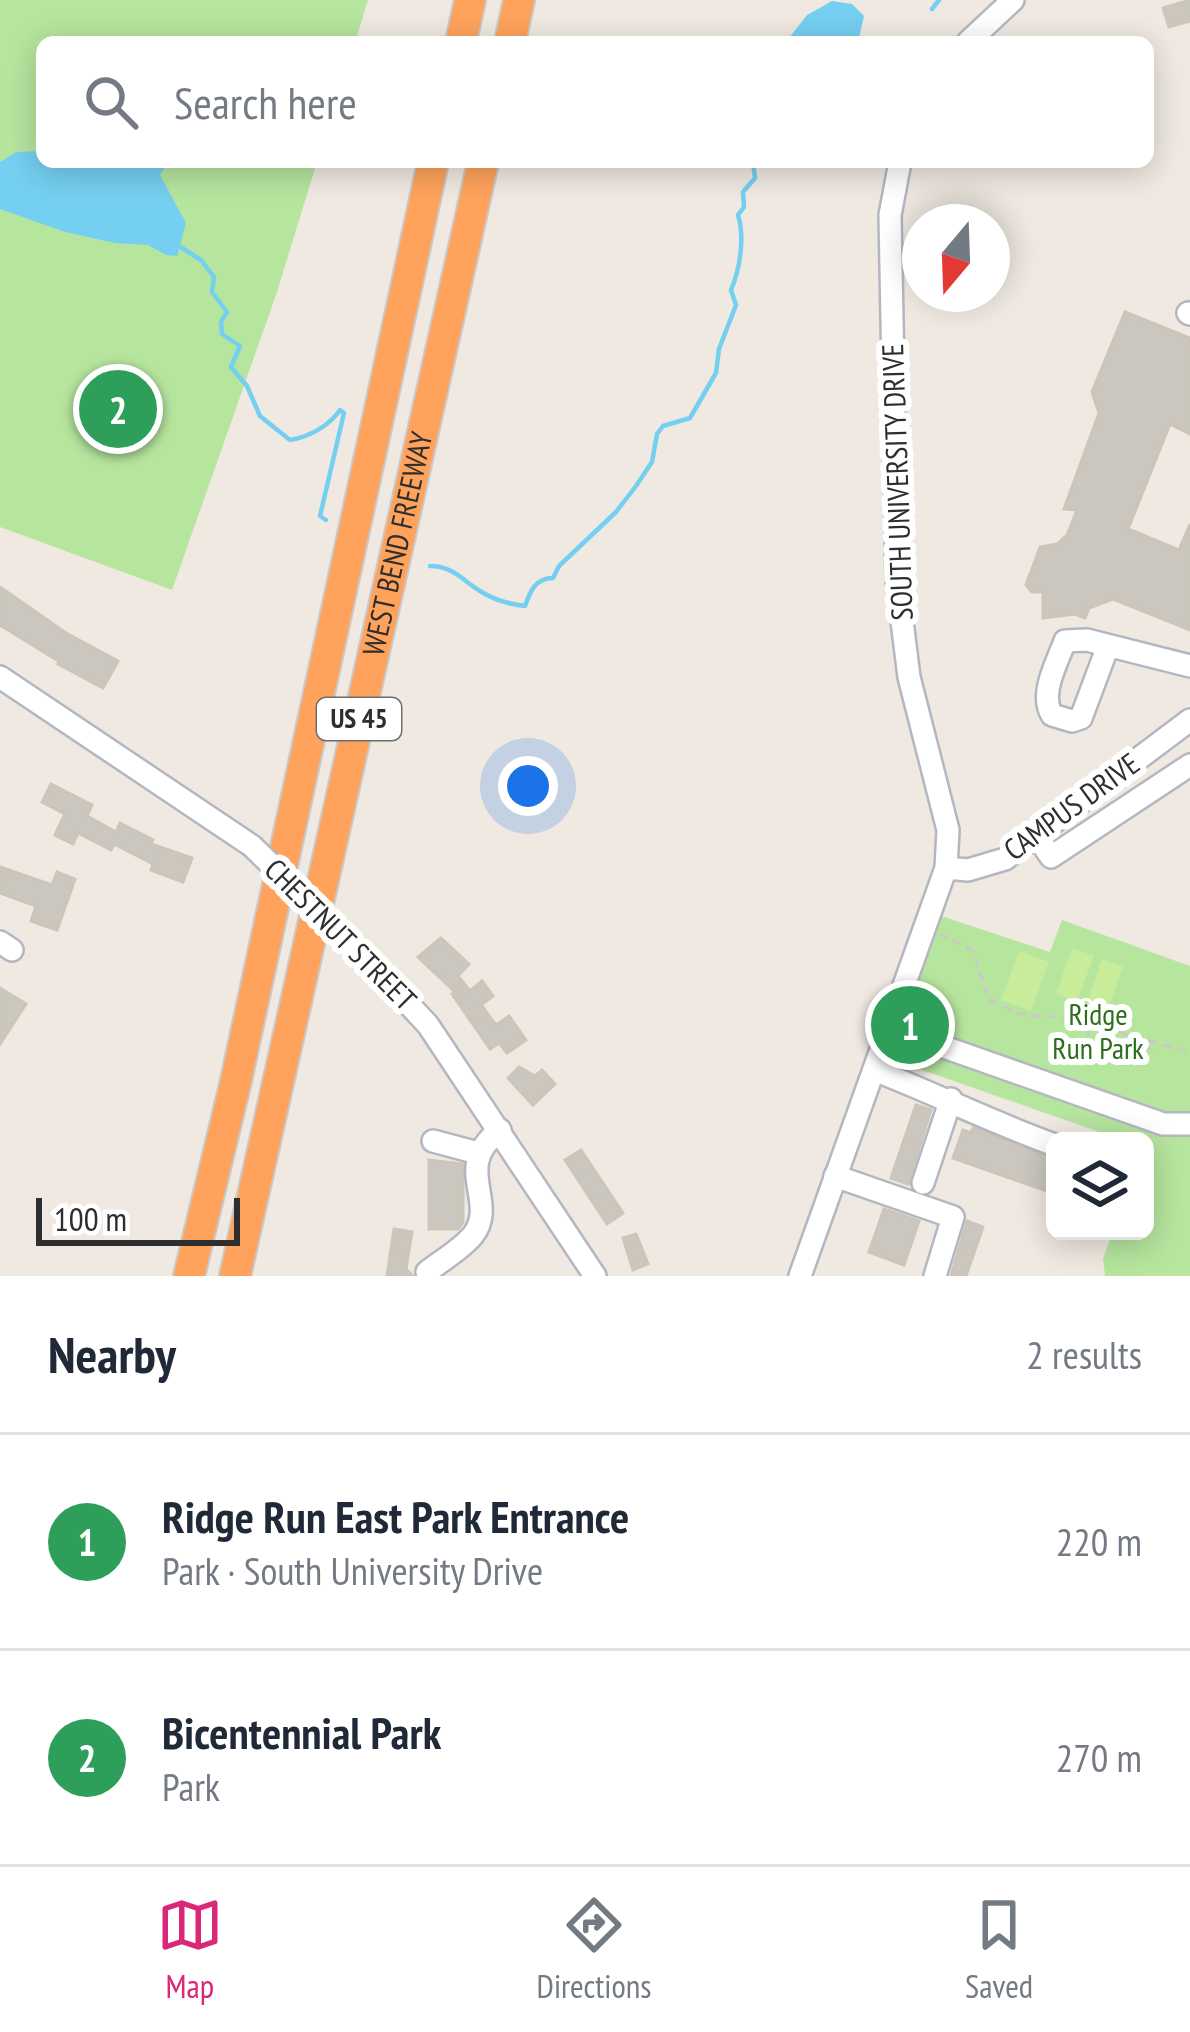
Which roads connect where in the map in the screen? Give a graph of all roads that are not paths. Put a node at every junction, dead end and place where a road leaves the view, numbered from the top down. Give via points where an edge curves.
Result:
1 (470, 0) edge
2 (519, 0) edge
3 (1013, 0) edge
4 (461, 36) edge
5 (511, 36) edge
6 (974, 36) edge
7 (432, 168) edge
8 (482, 168) edge
9 (899, 168) edge
10 (1108, 646) dead end
11 (1190, 666) edge
12 (0, 677) edge
13 (1190, 717) edge
14 (1190, 765) edge
15 (1045, 828) junction
16 (1072, 843) junction
17 (946, 868) junction
18 (890, 1028) junction
19 (874, 1070) junction
20 (951, 1099) junction
21 (1190, 1124) edge
22 (500, 1130) junction
23 (433, 1141) dead end
24 (1046, 1142) edge
25 (478, 1153) junction
26 (835, 1176) junction
27 (923, 1183) dead end
28 (427, 1272) dead end
29 (189, 1276) edge
30 (235, 1276) edge
31 (596, 1276) edge
32 (800, 1276) edge
33 (935, 1276) edge

1 - 4 highway
2 - 5 highway
3 - 6 street
7 - 29 highway, WEST BEND FREEWAY / US 45
8 - 30 highway, WEST BEND FREEWAY / US 45
9 - 17 street, SOUTH UNIVERSITY DRIVE via 890,215 897,581 909,677 948,830
10 - 11 street
12 - 22 street, CHESTNUT STREET, bridge via 251,846 428,1025
13 - 15 street, CAMPUS DRIVE
14 - 16 street
15 - 16 street
15 - 16 street via 1052,857
15 - 17 street, CAMPUS DRIVE via 986,867
17 - 18 street, SOUTH UNIVERSITY DRIVE
18 - 19 street, SOUTH UNIVERSITY DRIVE
18 - 21 street via 1162,1124
19 - 20 street
19 - 26 street, SOUTH UNIVERSITY DRIVE
20 - 24 street
20 - 27 street
22 - 25 street
22 - 31 street, CHESTNUT STREET
23 - 25 street
25 - 28 street via 475,1234
26 - 32 street, SOUTH UNIVERSITY DRIVE
26 - 33 street via 953,1217

